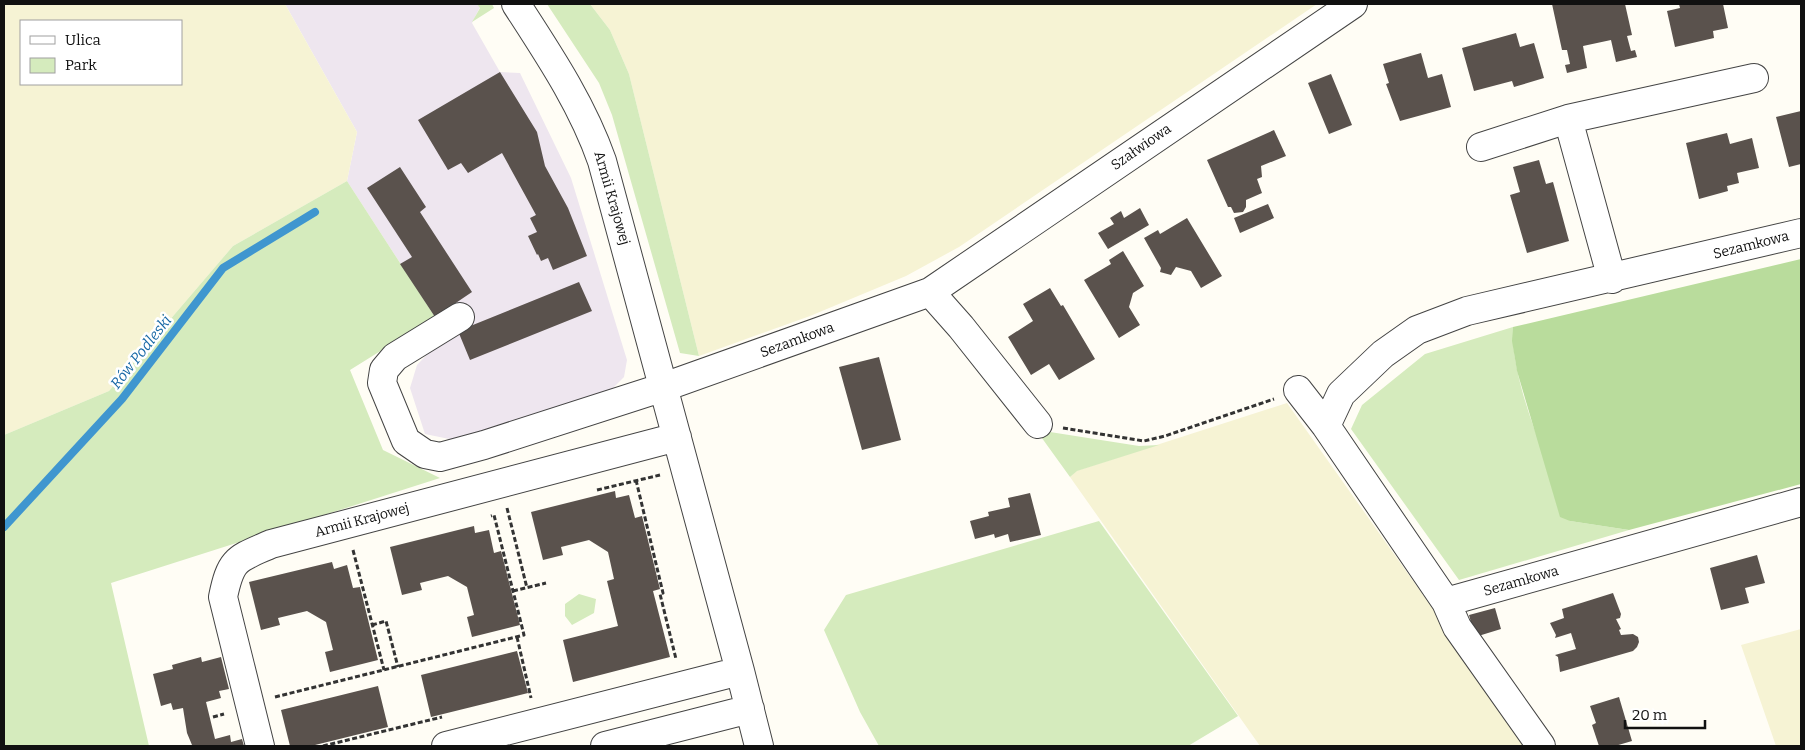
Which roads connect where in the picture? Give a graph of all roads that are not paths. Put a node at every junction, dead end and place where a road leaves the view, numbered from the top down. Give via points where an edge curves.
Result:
1 (516, 4) edge
2 (1353, 4) edge
3 (1754, 78) dead end
4 (1568, 119) junction
5 (1481, 147) dead end
6 (1801, 233) edge
7 (1612, 279) junction
8 (930, 292) junction
9 (460, 317) dead end
10 (664, 388) junction
11 (1298, 390) road end
12 (1038, 424) road end
13 (1326, 426) junction
14 (678, 437) junction
15 (1801, 502) edge
16 (1446, 602) junction
17 (740, 671) junction
18 (750, 709) junction
19 (260, 746) edge
20 (446, 746) edge
21 (605, 746) edge
22 (759, 746) edge
23 (1541, 746) edge

1 - 10 street, Armii Krajowej via 572,91 593,134
2 - 8 street, Szałwiowa
3 - 4 street
4 - 5 street
4 - 7 street
6 - 7 street, Sezamkowa
7 - 13 street, Sezamkowa via 1467,312 1417,330 1383,354 1340,394
8 - 10 street, Sezamkowa
8 - 12 street via 962,327
9 - 10 street, Sezamkowa via 396,357 384,370 382,383 406,440 425,454 440,457 484,445
10 - 14 street, Armii Krajowej
11 - 13 street
13 - 16 street
14 - 17 street, Armii Krajowej
14 - 19 street, Armii Krajowej via 271,544 237,559 228,573 223,597
15 - 16 street, Sezamkowa
16 - 23 street via 1457,627
17 - 18 street, Armii Krajowej
17 - 20 street
18 - 21 street
18 - 22 street, Armii Krajowej

